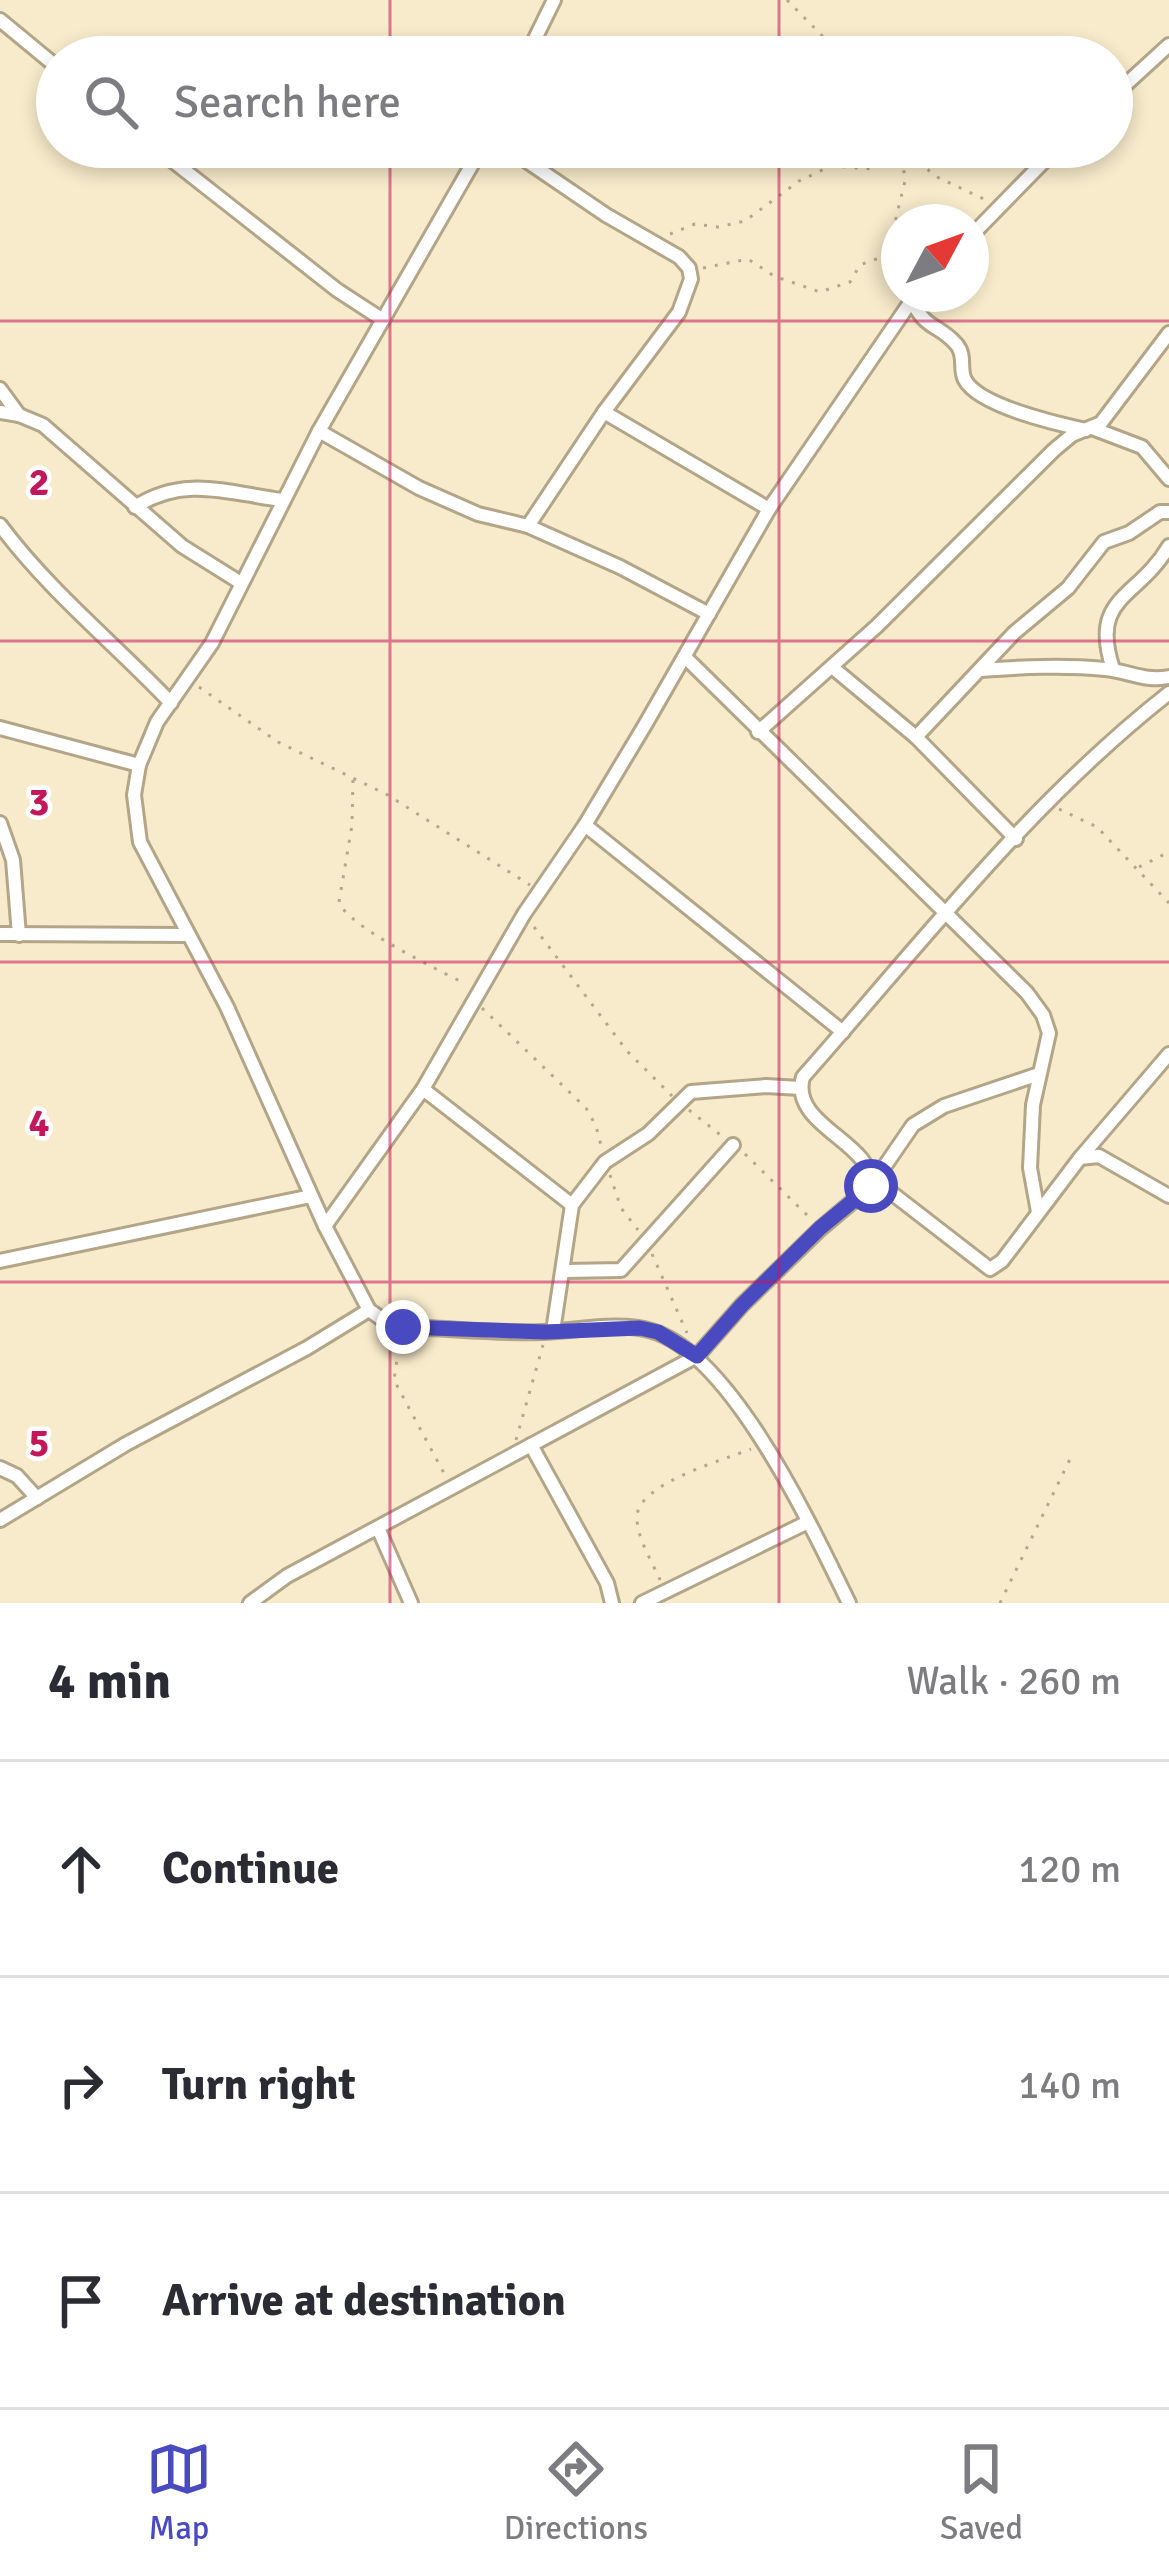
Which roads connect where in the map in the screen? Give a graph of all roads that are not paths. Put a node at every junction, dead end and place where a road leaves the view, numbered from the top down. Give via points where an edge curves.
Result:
1 (554, 0) edge
2 (0, 20) edge
3 (536, 36) edge
4 (1169, 45) edge
5 (36, 50) edge
6 (1133, 78) edge
7 (182, 168) edge
8 (470, 168) edge
9 (538, 168) edge
10 (1037, 168) edge
11 (989, 217) edge
12 (904, 312) edge
13 (919, 312) edge
14 (382, 320) junction
15 (1169, 333) edge
16 (0, 389) edge
17 (0, 412) edge
18 (604, 412) junction
19 (19, 415) junction
20 (1089, 429) junction
21 (319, 431) junction
22 (1169, 478) edge
23 (282, 500) junction
24 (135, 507) junction
25 (770, 509) junction
26 (1169, 512) edge
27 (0, 525) edge
28 (528, 526) junction
29 (1169, 546) edge
30 (241, 583) junction
31 (709, 614) junction
32 (685, 657) junction
33 (832, 667) junction
34 (980, 670) junction
35 (1113, 670) junction
36 (1169, 677) edge
37 (1169, 693) edge
38 (171, 704) junction
39 (0, 728) edge
40 (758, 733) junction
41 (916, 737) junction
42 (139, 765) junction
43 (0, 823) edge
44 (585, 824) junction
45 (1016, 839) junction
46 (944, 913) junction
47 (0, 934) edge
48 (19, 935) junction
49 (187, 935) junction
50 (843, 1032) junction
51 (1169, 1054) edge
52 (1040, 1074) junction
53 (800, 1088) junction
54 (423, 1089) junction
55 (733, 1145) road end
56 (1080, 1158) junction
57 (871, 1186) junction
58 (311, 1196) junction
59 (1169, 1196) edge
60 (572, 1204) junction
61 (1038, 1212) junction
62 (325, 1226) junction
63 (0, 1261) edge
64 (565, 1271) junction
65 (369, 1310) junction
66 (549, 1332) junction
67 (697, 1356) junction
68 (531, 1445) junction
69 (0, 1468) edge
70 (37, 1498) junction
71 (0, 1520) edge
72 (808, 1522) junction
73 (378, 1528) junction
74 (250, 1603) edge
75 (412, 1603) edge
76 (612, 1603) edge
77 (642, 1603) edge
78 (849, 1603) edge

1 - 3 street
2 - 5 street
4 - 6 street
7 - 14 street
8 - 14 street
9 - 18 street via 689,268 679,313
10 - 11 street
12 - 25 street
13 - 20 street via 956,344 973,391 1043,421
14 - 21 street
15 - 20 street
16 - 19 street
17 - 19 street
18 - 25 street
18 - 28 street
19 - 24 street via 43,425
20 - 22 street via 1142,447
20 - 33 street via 1054,450
21 - 23 street
21 - 28 street via 419,488
23 - 24 street via 184,487
23 - 30 street
24 - 30 street
25 - 31 street
26 - 34 street via 1104,542 1068,588
27 - 38 street via 75,613
28 - 31 street
29 - 35 street via 1106,616
30 - 38 street
31 - 32 street
32 - 40 street
32 - 44 street
33 - 40 street
33 - 41 street
34 - 35 street
34 - 41 street
35 - 36 street via 1151,681
37 - 45 street via 1106,742
38 - 42 street
39 - 42 street
40 - 46 street
41 - 45 street
42 - 49 street via 140,842
43 - 48 street via 13,860
44 - 50 street
44 - 54 street
45 - 46 street
46 - 50 street
46 - 52 street via 1043,1015
47 - 48 street
48 - 49 street
49 - 58 street
50 - 53 street
51 - 56 street
52 - 57 street via 944,1106 913,1125
52 - 61 street via 1030,1168
53 - 57 street via 806,1105 869,1169
53 - 60 street via 691,1092 605,1162
54 - 60 street
54 - 62 street
55 - 64 street via 632,1262 621,1270
56 - 59 street via 1099,1156
56 - 61 street
57 - 61 street via 893,1194 990,1269
57 - 67 street
58 - 62 street
58 - 63 street
60 - 64 street
62 - 65 street
64 - 66 street
65 - 66 street via 403,1327
65 - 70 street
66 - 67 street via 640,1328
67 - 68 street
67 - 72 street via 764,1444
68 - 73 street
68 - 76 street
69 - 70 street
70 - 71 street
72 - 77 street
72 - 78 street
73 - 74 street
73 - 75 street

